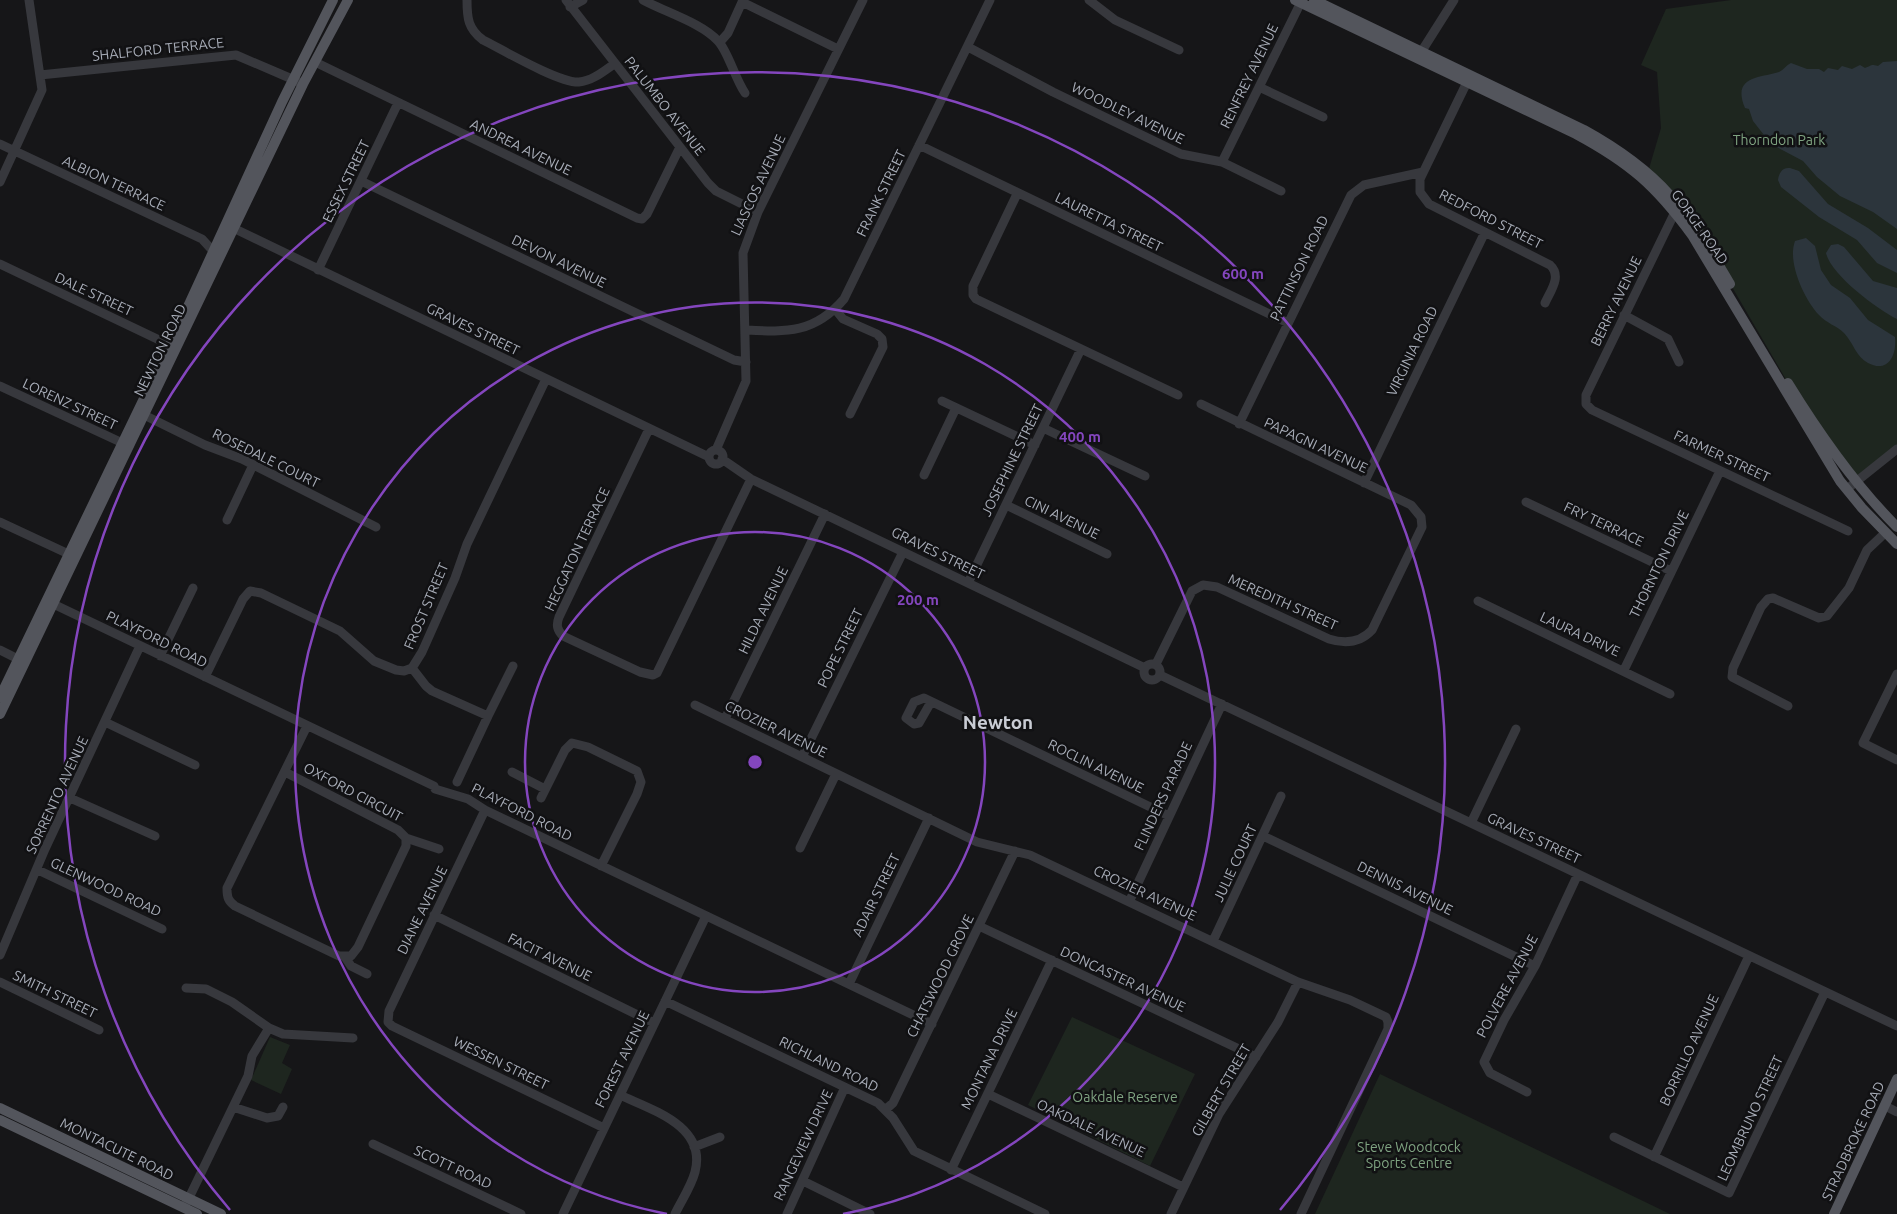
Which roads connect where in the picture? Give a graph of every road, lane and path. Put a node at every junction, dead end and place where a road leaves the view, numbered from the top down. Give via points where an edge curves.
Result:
1 (29, 0) edge
2 (333, 0) edge
3 (348, 0) edge
4 (467, 0) edge
5 (583, 0) edge
6 (643, 0) edge
7 (863, 0) edge
8 (990, 0) edge
9 (1089, 0) edge
10 (1314, 0) edge
11 (1454, 0) edge
12 (743, 1) edge
13 (1299, 1) edge
14 (568, 4) edge
15 (720, 42) junction
16 (968, 47) junction
17 (838, 49) junction
18 (1179, 50) dead end
19 (1419, 55) junction
20 (315, 62) junction
21 (614, 64) junction
22 (40, 75) junction
23 (1469, 78) junction
24 (294, 79) junction
25 (303, 84) junction
26 (1260, 87) junction
27 (745, 93) dead end
28 (398, 103) junction
29 (1323, 117) dead end
30 (0, 144) edge
31 (919, 145) junction
32 (680, 147) junction
33 (14, 151) junction
34 (1222, 162) junction
35 (1423, 172) junction
36 (361, 181) junction
37 (0, 182) edge
38 (1282, 191) dead end
39 (1017, 194) junction
40 (758, 212) junction
41 (1675, 212) junction
42 (230, 227) junction
43 (1485, 232) junction
44 (213, 251) junction
45 (0, 264) edge
46 (318, 270) junction
47 (1545, 303) dead end
48 (835, 309) junction
49 (1624, 315) junction
50 (1288, 323) junction
51 (744, 330) junction
52 (173, 346) junction
53 (1081, 349) junction
54 (746, 362) junction
55 (1679, 362) dead end
56 (546, 380) junction
57 (0, 386) edge
58 (1178, 396) dead end
59 (942, 401) dead end
60 (1201, 404) dead end
61 (1586, 404) joint
62 (956, 408) junction
63 (850, 414) dead end
64 (144, 415) junction
65 (1239, 424) junction
66 (1043, 428) junction
67 (649, 429) junction
68 (125, 444) junction
69 (1035, 445) junction
70 (1897, 450) edge
71 (712, 453) junction
72 (254, 465) junction
73 (1720, 471) junction
74 (924, 475) dead end
75 (1145, 476) dead end
76 (751, 479) junction
77 (1855, 481) junction
78 (1364, 482) junction
79 (1847, 489) junction
80 (1526, 502) dead end
81 (1006, 505) junction
82 (1419, 512) joint
83 (825, 514) junction
84 (227, 520) dead end
85 (0, 522) edge
86 (376, 526) dead end
87 (1897, 527) edge
88 (1848, 531) dead end
89 (1885, 533) junction
90 (1897, 544) edge
91 (903, 552) junction
92 (1107, 554) dead end
93 (72, 556) junction
94 (1671, 571) junction
95 (968, 583) junction
96 (192, 588) dead end
97 (1478, 601) dead end
98 (49, 602) junction
99 (140, 646) junction
100 (0, 650) edge
101 (160, 656) junction
102 (21, 660) junction
103 (1156, 664) junction
104 (513, 666) dead end
105 (412, 668) junction
106 (1144, 668) junction
107 (1624, 670) junction
108 (1897, 674) edge
109 (1160, 675) junction
110 (205, 677) junction
111 (1670, 694) dead end
112 (0, 697) edge
113 (931, 702) dead end
114 (1222, 704) junction
115 (695, 705) dead end
116 (1788, 706) dead end
117 (0, 714) edge
118 (488, 716) junction
119 (726, 719) junction
120 (105, 722) junction
121 (307, 726) junction
122 (1516, 729) dead end
123 (802, 757) junction
124 (1897, 760) edge
125 (195, 765) dead end
126 (285, 772) junction
127 (512, 772) dead end
128 (836, 774) junction
129 (457, 782) dead end
130 (1281, 796) dead end
131 (70, 798) junction
132 (484, 810) junction
133 (1169, 816) junction
134 (929, 818) junction
135 (1471, 823) junction
136 (155, 836) dead end
137 (1263, 836) junction
138 (406, 838) junction
139 (800, 848) dead end
140 (439, 849) dead end
141 (1014, 851) junction
142 (601, 866) junction
143 (38, 870) junction
144 (1578, 874) junction
145 (1130, 900) junction
146 (434, 916) junction
147 (706, 916) junction
148 (979, 926) junction
149 (162, 929) dead end
150 (1213, 941) junction
151 (0, 955) edge
152 (1749, 956) junction
153 (345, 957) junction
154 (1052, 960) junction
155 (1535, 966) junction
156 (367, 974) dead end
157 (0, 982) edge
158 (1298, 982) junction
159 (849, 984) junction
160 (186, 988) dead end
161 (1825, 992) junction
162 (665, 1001) junction
163 (388, 1022) joint
164 (654, 1023) junction
165 (932, 1024) junction
166 (1897, 1026) edge
167 (269, 1028) junction
168 (99, 1030) dead end
169 (353, 1038) dead end
170 (1256, 1057) junction
171 (1897, 1079) edge
172 (845, 1087) junction
173 (1527, 1092) dead end
174 (988, 1094) junction
175 (620, 1095) junction
176 (232, 1106) junction
177 (1885, 1106) junction
178 (283, 1107) dead end
179 (885, 1110) junction
180 (1897, 1112) edge
181 (1, 1116) edge
182 (604, 1128) junction
183 (720, 1137) dead end
184 (1614, 1137) dead end
185 (373, 1144) dead end
186 (694, 1147) junction
187 (1654, 1157) junction
188 (952, 1170) junction
189 (803, 1181) junction
190 (1183, 1187) junction
191 (187, 1203) junction
192 (197, 1214) edge
193 (222, 1214) edge
194 (520, 1214) edge
195 (563, 1214) edge
196 (675, 1214) edge
197 (787, 1214) edge
198 (870, 1214) edge
199 (1045, 1214) edge
200 (1171, 1214) edge
201 (1301, 1214) edge
202 (1834, 1214) edge

1 - 22 street
2 - 24 main road, NEWTON ROAD
3 - 20 main road, NEWTON ROAD
4 - 21 street via 469,24 482,40 550,73 578,82 594,77
5 - 14 street
6 - 15 street via 707,32
7 - 17 street, LIASCOS AVENUE
8 - 16 street, FRANK STREET
9 - 18 street via 1115,20
10 - 19 main road, GORGE ROAD
11 - 19 street
12 - 15 street via 728,33
12 - 17 street
13 - 19 main road, GORGE ROAD
13 - 26 street, RENFREY AVENUE
14 - 21 street, PALUMBO AVENUE
15 - 27 street
16 - 31 street, FRANK STREET
16 - 34 street, WOODLEY AVENUE via 1181,154
17 - 40 street, LIASCOS AVENUE
19 - 23 main road, GORGE ROAD
20 - 25 main road, NEWTON ROAD
20 - 28 street, ANDREA AVENUE
21 - 32 street, PALUMBO AVENUE
22 - 24 street, SHALFORD TERRACE via 236,55
22 - 33 street via 42,90
23 - 35 street, REDFORD STREET
23 - 41 main road, GORGE ROAD via 1608,151 1648,181
23 - 77 main road, GORGE ROAD via 1607,142 1648,172 1677,201 1707,244 1817,431
24 - 25 street, SHALFORD TERRACE
24 - 42 main road, NEWTON ROAD
25 - 42 main road, NEWTON ROAD
26 - 29 street
26 - 34 street, RENFREY AVENUE
28 - 32 street, ANDREA AVENUE via 642,219
28 - 36 street, ESSEX STREET
30 - 33 street, ALBION TERRACE
31 - 39 street, LAURETTA STREET
31 - 48 street, FRANK STREET via 844,299
32 - 40 street, PALUMBO AVENUE via 716,191
33 - 37 street
33 - 44 street, ALBION TERRACE via 202,239
34 - 38 street, WOODLEY AVENUE
35 - 43 street, REDFORD STREET via 1418,186 1423,198
35 - 50 street, PATTINSON ROAD via 1364,185 1351,195
36 - 46 street, ESSEX STREET
36 - 54 street, DEVON AVENUE via 734,360
39 - 50 street, LAURETTA STREET
39 - 53 street via 973,286 972,295
40 - 51 street, LIASCOS AVENUE via 743,253
41 - 49 street, BERRY AVENUE
41 - 79 main road, GORGE ROAD
42 - 44 main road, NEWTON ROAD
42 - 46 street, GRAVES STREET
42 - 52 main road, NEWTON ROAD
43 - 47 street, REDFORD STREET via 1555,269 1555,280
43 - 78 street, VIRGINIA ROAD
44 - 52 main road, NEWTON ROAD
45 - 52 street, DALE STREET
46 - 56 street, GRAVES STREET
48 - 51 street, FRANK STREET via 815,323 796,330
48 - 63 street via 843,318 882,339 883,347
49 - 55 street via 1668,339
49 - 61 street, BERRY AVENUE via 1586,395
50 - 65 street, PATTINSON ROAD
51 - 54 street, LIASCOS AVENUE
52 - 64 main road, NEWTON ROAD
52 - 68 main road, NEWTON ROAD
53 - 58 street
53 - 66 street, JOSEPHINE STREET
54 - 71 street, LIASCOS AVENUE via 744,387
56 - 67 street, GRAVES STREET
56 - 105 street, FROST STREET via 464,550 455,578
57 - 68 street, LORENZ STREET
59 - 62 street
60 - 65 street, PAPAGNI AVENUE
61 - 73 street, FARMER STREET via 1592,410
62 - 69 street
62 - 74 street
64 - 68 main road, NEWTON ROAD
64 - 72 street, ROSEDALE COURT
65 - 78 street, PAPAGNI AVENUE
66 - 69 street, JOSEPHINE STREET
66 - 75 street
67 - 71 street, GRAVES STREET
67 - 76 street, HEGGATON TERRACE via 559,617 558,631 563,636 640,672 657,673
68 - 93 main road, NEWTON ROAD
69 - 81 street, JOSEPHINE STREET
70 - 77 street
71 - 76 street, GRAVES STREET via 710,461 715,464 722,459
72 - 84 street
72 - 86 street, ROSEDALE COURT
73 - 88 street, FARMER STREET
73 - 94 street, THORNTON DRIVE
76 - 83 street, GRAVES STREET
77 - 79 street
77 - 87 main road, GORGE ROAD
78 - 82 street, PAPAGNI AVENUE
79 - 89 main road, GORGE ROAD
80 - 94 street, FRY TERRACE
81 - 92 street, CINI AVENUE
81 - 95 street, JOSEPHINE STREET
82 - 103 street, MEREDITH STREET via 1422,522 1419,535 1372,630 1359,640 1344,643 1329,639 1216,587 1203,585 1192,591
83 - 91 street, GRAVES STREET
83 - 119 street, HILDA AVENUE
85 - 93 street
89 - 90 main road, GORGE ROAD
89 - 116 street via 1867,550 1849,588 1828,616 1819,618 1773,598 1761,607 1733,668 1732,677
91 - 95 street, GRAVES STREET
91 - 123 street, POPE STREET
93 - 98 main road, NEWTON ROAD
94 - 107 street, THORNTON DRIVE
95 - 106 street, GRAVES STREET
96 - 101 street
97 - 107 street, LAURA DRIVE
98 - 99 street, PLAYFORD ROAD
98 - 102 main road, NEWTON ROAD
99 - 101 street, PLAYFORD ROAD
99 - 120 street, SORRENTO AVENUE
100 - 102 street
101 - 110 street, PLAYFORD ROAD
102 - 112 main road, NEWTON ROAD
102 - 117 main road, NEWTON ROAD
103 - 106 street via 1151,663
103 - 109 street
104 - 118 street
105 - 110 street, FROST STREET via 396,670 374,661 340,631 261,593 250,591
105 - 118 street via 432,691
106 - 109 street via 1145,676 1150,679 1155,680
107 - 111 street, LAURA DRIVE
108 - 124 street via 1864,743
109 - 114 street, GRAVES STREET
110 - 121 street, PLAYFORD ROAD
113 - 133 street, ROCLIN AVENUE
114 - 133 street, FLINDERS PARADE
114 - 135 street, GRAVES STREET
115 - 119 street, CROZIER AVENUE
118 - 129 street
119 - 123 street, CROZIER AVENUE
120 - 125 street
120 - 131 street, SORRENTO AVENUE
121 - 126 street, OXFORD CIRCUIT
121 - 132 street, PLAYFORD ROAD via 435,789 468,799
122 - 135 street
123 - 128 street, CROZIER AVENUE
126 - 138 street, OXFORD CIRCUIT via 398,830
126 - 153 street, OXFORD CIRCUIT via 227,888 229,901
127 - 142 street via 543,793 565,750 572,743 628,767 641,777 637,794
128 - 134 street, CROZIER AVENUE
128 - 139 street
130 - 137 street, JULIE COURT
131 - 136 street
131 - 143 street, SORRENTO AVENUE
132 - 142 street, PLAYFORD ROAD
132 - 146 street, DIANE AVENUE
133 - 145 street, FLINDERS PARADE
134 - 141 street, CROZIER AVENUE via 977,842
134 - 159 street, ADAIR STREET
135 - 144 street, GRAVES STREET
137 - 150 street, JULIE COURT
137 - 155 street, DENNIS AVENUE
138 - 140 street, OXFORD CIRCUIT
138 - 153 street, OXFORD CIRCUIT via 406,846 358,947 351,956
141 - 145 street, CROZIER AVENUE via 1030,854
141 - 148 street, CHATSWOOD GROVE
142 - 147 street, PLAYFORD ROAD
143 - 149 street, GLENWOOD ROAD
143 - 151 street, SORRENTO AVENUE
144 - 152 street, GRAVES STREET
144 - 155 street, POLVERE AVENUE
145 - 150 street, CROZIER AVENUE
146 - 163 street, DIANE AVENUE via 389,1011
146 - 164 street, FACIT AVENUE
147 - 159 street, PLAYFORD ROAD
147 - 162 street, FOREST AVENUE
148 - 154 street, DONCASTER AVENUE
148 - 165 street, CHATSWOOD GROVE
150 - 158 street, CROZIER AVENUE
152 - 161 street, GRAVES STREET
152 - 187 street, BORRILLO AVENUE
153 - 156 street, OXFORD CIRCUIT via 351,966
154 - 170 street, DONCASTER AVENUE
154 - 174 street, MONTANA DRIVE
155 - 173 street, POLVERE AVENUE via 1484,1062 1490,1073
157 - 168 street, SMITH STREET
158 - 170 street, GILBERT STREET
158 - 201 street, CROZIER AVENUE via 1350,1000 1380,1014 1388,1022 1388,1029
159 - 165 street, PLAYFORD ROAD
160 - 167 street via 206,989 232,1002
161 - 166 street, GRAVES STREET
161 - 187 street, LEOMBRUNO STREET via 1729,1193
162 - 164 street, FOREST AVENUE
162 - 172 street, RICHLAND ROAD
163 - 182 street, WESSEN STREET
164 - 175 street, FOREST AVENUE
165 - 179 street, CHATSWOOD GROVE via 893,1104
167 - 169 street via 283,1034
167 - 176 street via 252,1056 248,1076
170 - 190 street, GILBERT STREET via 1219,1114
171 - 177 main road, STRADBROKE ROAD
172 - 179 street, RICHLAND ROAD via 878,1103
172 - 189 street, RANGEVIEW DRIVE
174 - 188 street, MONTANA DRIVE
174 - 190 street, OAKDALE AVENUE
175 - 182 street, FOREST AVENUE
175 - 186 street via 678,1124
176 - 178 street via 267,1118 278,1116
176 - 191 street
177 - 180 street
177 - 202 main road, STRADBROKE ROAD
179 - 188 street, RICHLAND ROAD via 914,1151
181 - 191 main road, MONTACUTE ROAD
182 - 195 street, FOREST AVENUE
183 - 186 street
184 - 187 street, LEOMBRUNO STREET
185 - 194 street, SCOTT ROAD
186 - 196 street via 694,1174
188 - 199 street, RICHLAND ROAD
189 - 197 street, RANGEVIEW DRIVE
189 - 198 street
190 - 200 street, GILBERT STREET
191 - 192 main road, MONTACUTE ROAD
191 - 193 main road, MONTACUTE ROAD

